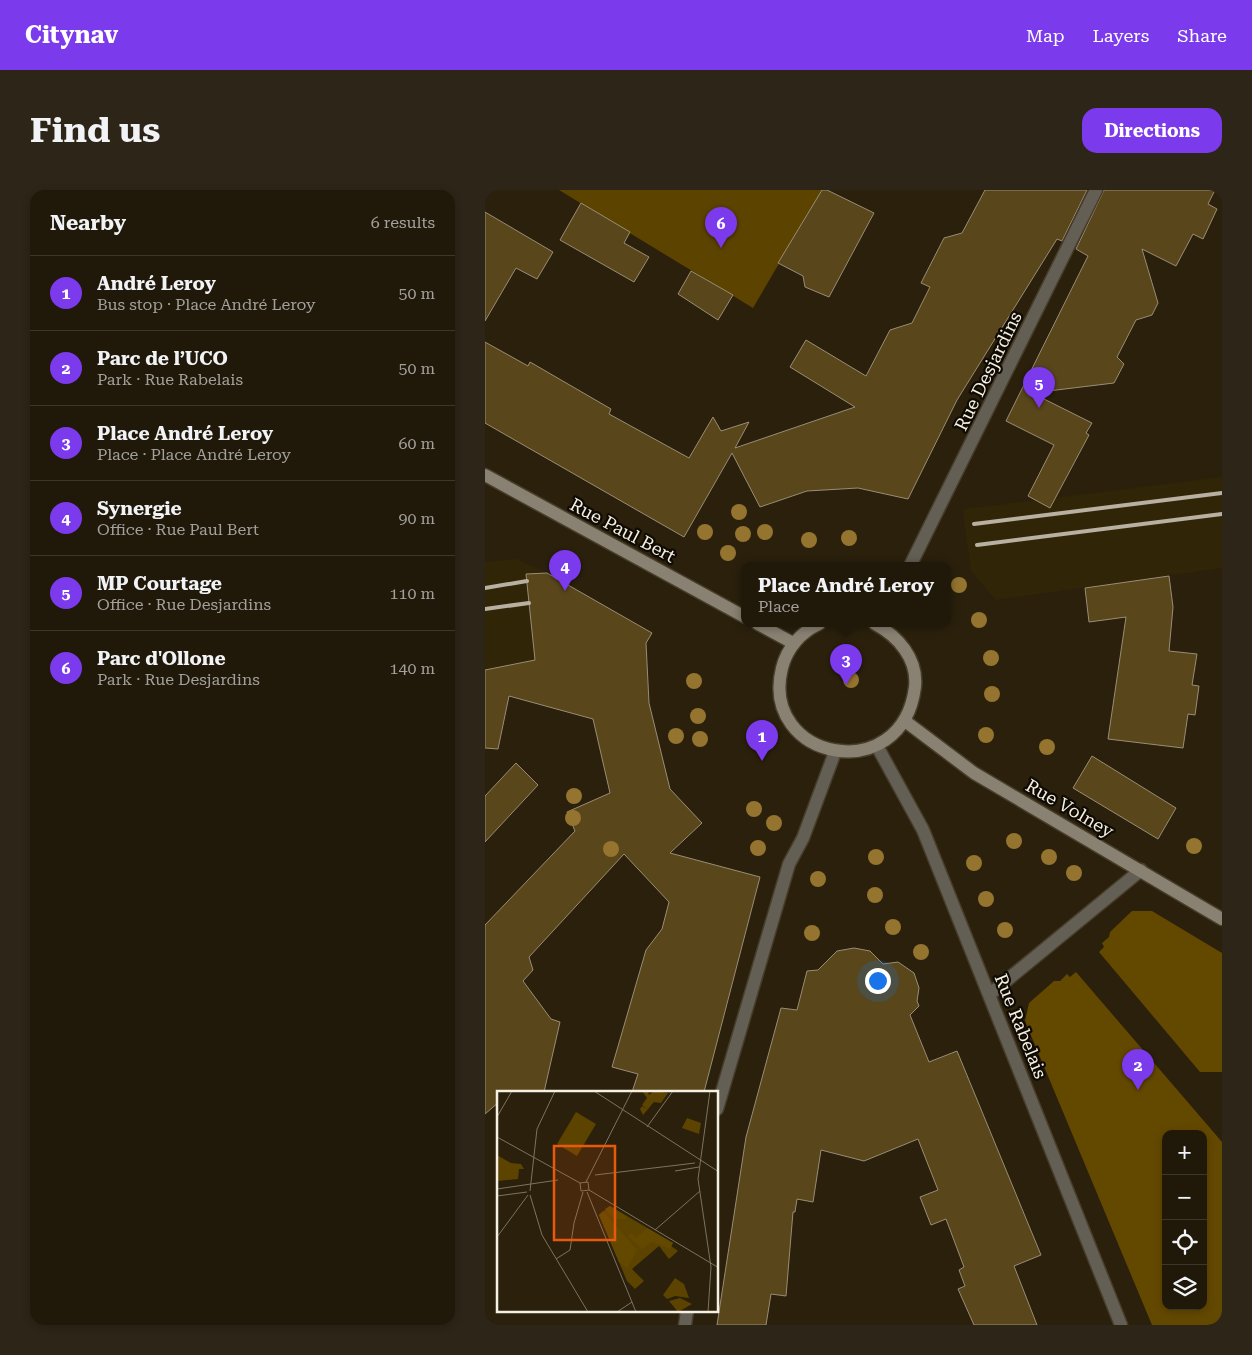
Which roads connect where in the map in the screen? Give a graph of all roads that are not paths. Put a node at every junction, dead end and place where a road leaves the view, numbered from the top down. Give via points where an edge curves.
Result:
1 (1096, 190) edge
2 (485, 475) edge
3 (912, 562) edge
4 (741, 615) edge
5 (763, 627) edge
6 (813, 627) edge
7 (881, 627) edge
8 (793, 644) junction
9 (905, 721) junction
10 (877, 746) junction
11 (835, 752) junction
12 (1141, 870) junction
13 (1222, 919) edge
14 (989, 994) junction
15 (719, 1102) edge
16 (687, 1312) edge
17 (685, 1325) edge
18 (1121, 1325) edge

1 - 3 street, Rue Desjardins
2 - 4 main road, Rue Paul Bert
5 - 8 main road
6 - 8 main road
7 - 9 main road via 903,645 912,663 913,703
8 - 11 main road via 779,678 785,714 807,740
9 - 10 main road via 893,736
9 - 12 main road, Rue Volney via 974,773
10 - 11 main road via 863,751
10 - 14 street, Rue Rabelais via 923,830
11 - 15 street via 803,838 789,864
12 - 13 main road, Rue Volney
12 - 14 street
14 - 18 street, Rue Rabelais
16 - 17 street

